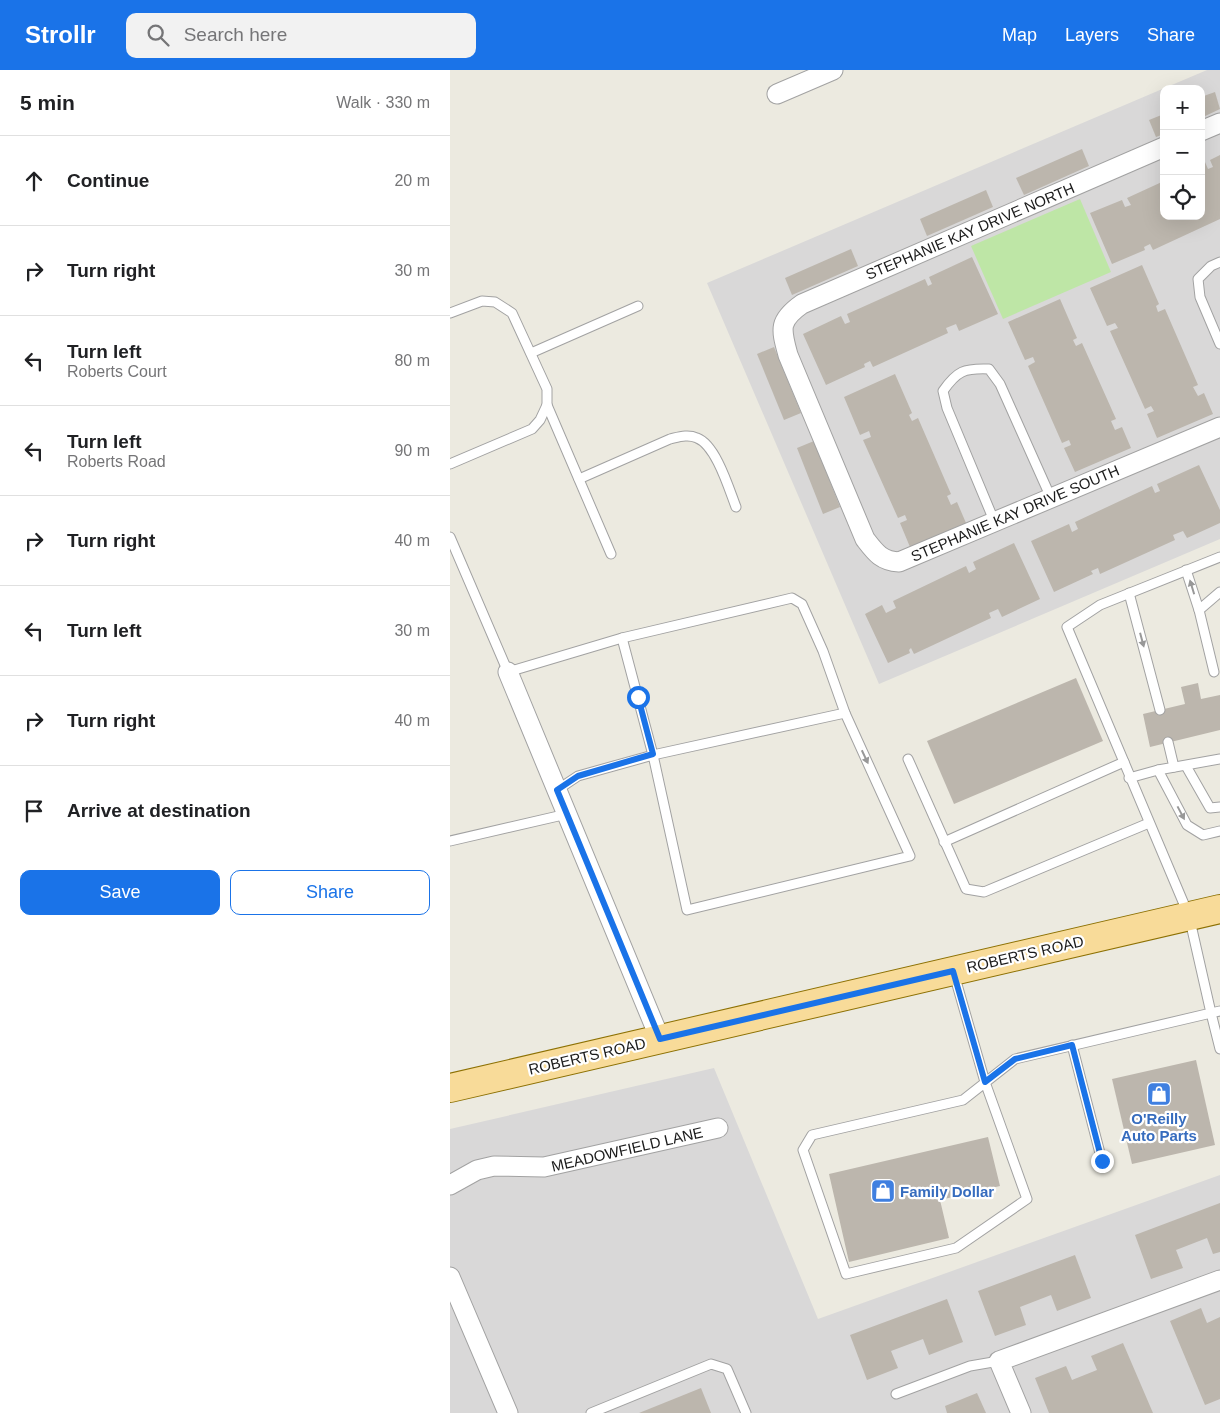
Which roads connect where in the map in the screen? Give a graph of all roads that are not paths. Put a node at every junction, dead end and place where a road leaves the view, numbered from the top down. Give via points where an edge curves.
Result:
1 (833, 70) edge
2 (777, 94) dead end
3 (1220, 123) edge
4 (1203, 130) edge
5 (1160, 149) edge
6 (1220, 262) edge
7 (638, 306) dead end
8 (450, 313) edge
9 (783, 324) joint
10 (1220, 344) edge
11 (531, 353) junction
12 (547, 405) junction
13 (1220, 427) edge
14 (450, 464) edge
15 (579, 479) junction
16 (1052, 498) junction
17 (736, 506) dead end
18 (996, 523) junction
19 (450, 537) edge
20 (611, 554) dead end
21 (1220, 557) edge
22 (1186, 570) junction
23 (1220, 592) edge
24 (1129, 593) junction
25 (1199, 610) junction
26 (622, 638) junction
27 (508, 672) junction
28 (1214, 672) dead end
29 (1160, 710) dead end
30 (845, 713) junction
31 (1168, 742) dead end
32 (653, 754) junction
33 (908, 759) dead end
34 (1220, 759) edge
35 (1124, 762) junction
36 (1186, 766) junction
37 (1174, 767) junction
38 (1158, 770) junction
39 (1130, 778) junction
40 (557, 790) junction
41 (1220, 807) edge
42 (567, 814) junction
43 (1149, 823) junction
44 (1220, 831) edge
45 (450, 841) edge
46 (944, 842) junction
47 (1220, 909) edge
48 (1189, 916) junction
49 (953, 971) junction
50 (1216, 1012) edge
51 (660, 1039) junction
52 (1072, 1045) junction
53 (1220, 1049) edge
54 (985, 1082) junction
55 (450, 1088) edge
56 (718, 1128) dead end
57 (1102, 1161) dead end
58 (450, 1185) edge
59 (450, 1277) edge
60 (1220, 1280) edge
61 (999, 1361) junction
62 (896, 1394) dead end
63 (508, 1413) edge
64 (591, 1413) edge
65 (746, 1413) edge
66 (1021, 1413) edge

1 - 2 street
3 - 4 street
5 - 9 street, STEPHANIE KAY DRIVE NORTH via 802,304 788,314
6 - 10 lane via 1198,279 1200,297
7 - 11 lane
8 - 11 lane via 482,301 495,302 512,313
9 - 18 street, STEPHANIE KAY DRIVE SOUTH via 782,334 788,355 865,539 878,556 899,562
11 - 12 lane via 547,388
12 - 14 lane via 532,429
12 - 15 lane
13 - 16 street, STEPHANIE KAY DRIVE SOUTH
15 - 17 lane via 670,439 698,438 717,460
15 - 20 lane
16 - 18 street, STEPHANIE KAY DRIVE SOUTH
16 - 18 lane via 1000,384 989,369 963,370 943,391 947,408
19 - 27 lane
21 - 22 lane
22 - 24 lane
25 -> 22 lane
23 - 25 lane
24 -> 29 lane
24 - 35 lane via 1100,606 1067,627
25 - 28 lane
26 - 27 lane
26 - 30 lane via 792,598 802,604
26 - 32 lane
27 - 40 street
30 - 32 lane
30 -> 32 lane via 910,856 687,910
31 - 37 lane
32 - 40 lane via 578,776
33 - 46 lane
34 - 36 lane
35 - 39 lane
35 - 46 lane
36 - 37 lane
36 - 41 lane via 1210,808
37 - 38 lane
38 - 39 lane
38 -> 44 lane via 1187,825 1203,835
39 - 43 lane
40 - 42 street
42 - 45 lane
42 - 51 street
43 - 46 lane via 984,892 966,888
43 - 48 lane
47 - 48 main road, ROBERTS ROAD
48 - 49 main road, ROBERTS ROAD
48 - 50 lane
49 - 51 main road, ROBERTS ROAD
49 - 54 lane
50 - 52 lane
50 - 53 lane
51 - 55 main road, ROBERTS ROAD
52 - 54 lane via 1015,1059
52 - 57 lane
54 - 54 lane via 1027,1198 956,1248 846,1274 802,1150 812,1135 963,1100
56 - 58 street, MEADOWFIELD LANE via 544,1167 494,1166 477,1170
59 - 63 street
60 - 61 street
61 - 62 lane via 970,1366
61 - 66 street
64 - 65 lane via 711,1364 727,1369

